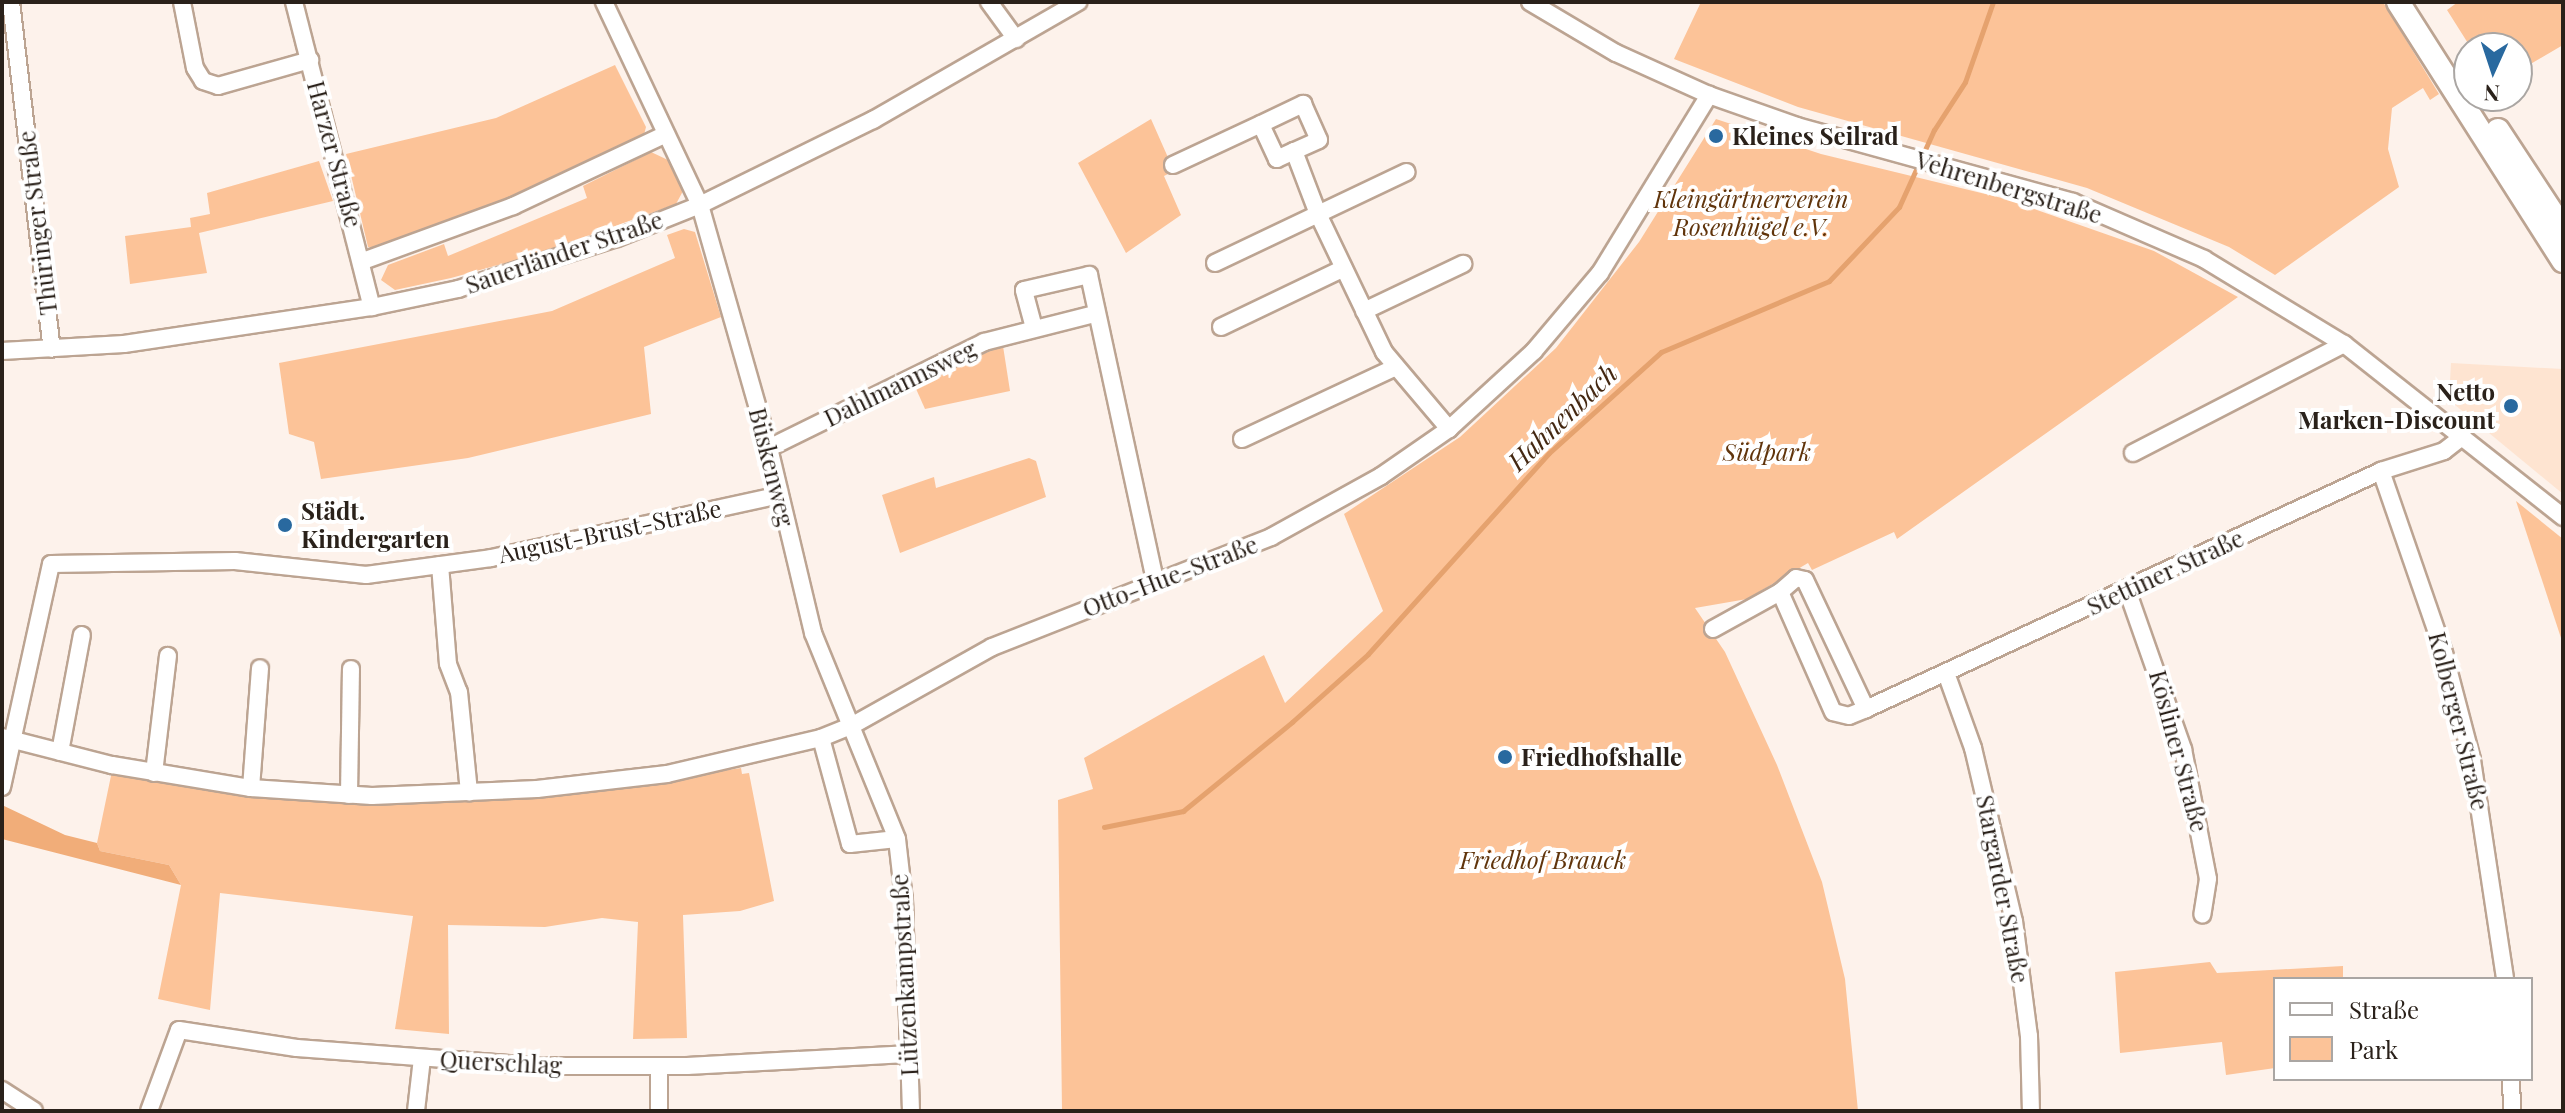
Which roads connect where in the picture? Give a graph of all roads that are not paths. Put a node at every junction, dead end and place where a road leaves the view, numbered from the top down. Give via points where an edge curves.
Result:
1 (11, 2) edge
2 (182, 2) edge
3 (294, 2) edge
4 (604, 2) edge
5 (989, 2) edge
6 (1078, 2) edge
7 (2398, 2) edge
8 (2416, 2) edge
9 (1538, 4) edge
10 (1016, 39) junction
11 (310, 60) junction
12 (2453, 61) edge
13 (1709, 95) junction
14 (2484, 112) edge
15 (1261, 124) junction
16 (666, 134) junction
17 (1294, 151) junction
18 (1173, 165) dead end
19 (1407, 172) dead end
20 (700, 205) junction
21 (1318, 214) junction
22 (2561, 246) edge
23 (363, 261) junction
24 (1215, 263) dead end
25 (1463, 264) dead end
26 (1344, 268) junction
27 (372, 307) junction
28 (1364, 311) junction
29 (1095, 314) junction
30 (1221, 327) dead end
31 (1034, 328) junction
32 (2344, 344) junction
33 (52, 349) junction
34 (2, 351) edge
35 (1396, 367) junction
36 (1449, 429) junction
37 (2463, 436) junction
38 (1242, 439) dead end
39 (769, 448) junction
40 (2133, 453) dead end
41 (2381, 471) junction
42 (779, 495) junction
43 (2563, 517) edge
44 (440, 565) junction
45 (1155, 580) junction
46 (2127, 590) junction
47 (1780, 592) junction
48 (1713, 629) dead end
49 (82, 635) dead end
50 (168, 656) dead end
51 (260, 668) dead end
52 (351, 669) dead end
53 (1946, 673) junction
54 (1866, 709) junction
55 (853, 725) junction
56 (821, 738) junction
57 (8, 739) edge
58 (60, 752) junction
59 (154, 773) junction
60 (2, 787) edge
61 (251, 788) junction
62 (469, 793) junction
63 (349, 795) junction
64 (897, 839) junction
65 (2202, 915) dead end
66 (2505, 977) edge
67 (911, 1054) junction
68 (422, 1058) junction
69 (659, 1066) junction
70 (2511, 1081) edge
71 (2, 1090) edge
72 (34, 1111) edge
73 (149, 1111) edge
74 (416, 1111) edge
75 (659, 1111) edge
76 (911, 1111) edge
77 (2031, 1111) edge
78 (2512, 1111) edge

1 - 33 street, Thüringer Straße
2 - 11 street via 195,68 203,81 218,86
3 - 11 street, Harzer Straße
4 - 16 street, Büskenweg
5 - 10 street
6 - 10 street, Sauerländer Straße
7 - 22 main road
8 - 12 main road
9 - 13 street, Vehrenbergstraße via 1616,53
10 - 20 street, Sauerländer Straße via 873,120
11 - 23 street, Harzer Straße
13 - 32 street, Vehrenbergstraße via 2073,202 2242,279
13 - 36 street, Otto-Hue-Straße via 1643,211 1581,297 1534,351
14 - 22 main road
15 - 17 street via 1277,159
15 - 17 street via 1303,104 1319,140
15 - 18 street
16 - 20 street, Büskenweg
16 - 23 street via 513,206
17 - 21 street
19 - 21 street
20 - 27 street, Sauerländer Straße via 617,238 472,284
20 - 39 street, Büskenweg
21 - 24 street
21 - 26 street
23 - 27 street, Harzer Straße
25 - 28 street
26 - 28 street
26 - 30 street
27 - 33 street, Sauerländer Straße via 244,329
28 - 35 street
29 - 31 street, Dahlmannsweg
29 - 31 street via 1089,275 1024,290
29 - 45 street
31 - 39 street, Dahlmannsweg via 923,368
32 - 37 street, Vehrenbergstraße
32 - 40 street
33 - 34 street, Sauerländer Straße
35 - 36 street
35 - 38 street
36 - 45 street, Otto-Hue-Straße via 1307,519
37 - 41 street, Stettiner Straße via 2444,451
37 - 43 street, Vehrenbergstraße
39 - 42 street, Büskenweg
41 - 46 street, Stettiner Straße
41 - 66 street, Kolberger Straße via 2444,653 2472,760
42 - 44 street, August-Brust-Straße
42 - 55 street, Büskenweg via 813,633
44 - 57 street, August-Brust-Straße via 366,575 235,561 51,564
44 - 62 street via 448,664 455,679
45 - 55 street, Otto-Hue-Straße via 992,647
46 - 53 street, Stettiner Straße
46 - 65 street, Kösliner Straße via 2183,749 2208,879
47 - 48 street
47 - 54 street, Stettiner Straße via 1833,712 1849,716
47 - 54 street via 1785,583 1805,580
49 - 58 street
50 - 59 street
51 - 61 street
52 - 63 street
53 - 54 street, Stettiner Straße
53 - 77 street, Stargarder Straße via 1973,748 2014,921 2029,1036
55 - 56 street, Otto-Hue-Straße
55 - 64 street, Lützenkampstraße
56 - 62 street, Otto-Hue-Straße via 667,774
56 - 64 street, Lützenkampstraße via 850,844
57 - 58 street, Otto-Hue-Straße
57 - 60 street
58 - 59 street, Otto-Hue-Straße
59 - 61 street, Otto-Hue-Straße
61 - 63 street, Otto-Hue-Straße
62 - 63 street, Otto-Hue-Straße
64 - 67 street, Lützenkampstraße
67 - 69 street, Querschlag
67 - 76 street, Lützenkampstraße
68 - 69 street, Querschlag
68 - 73 street, Querschlag via 297,1048 179,1030
68 - 74 street
69 - 75 street
70 - 78 street
71 - 72 street

